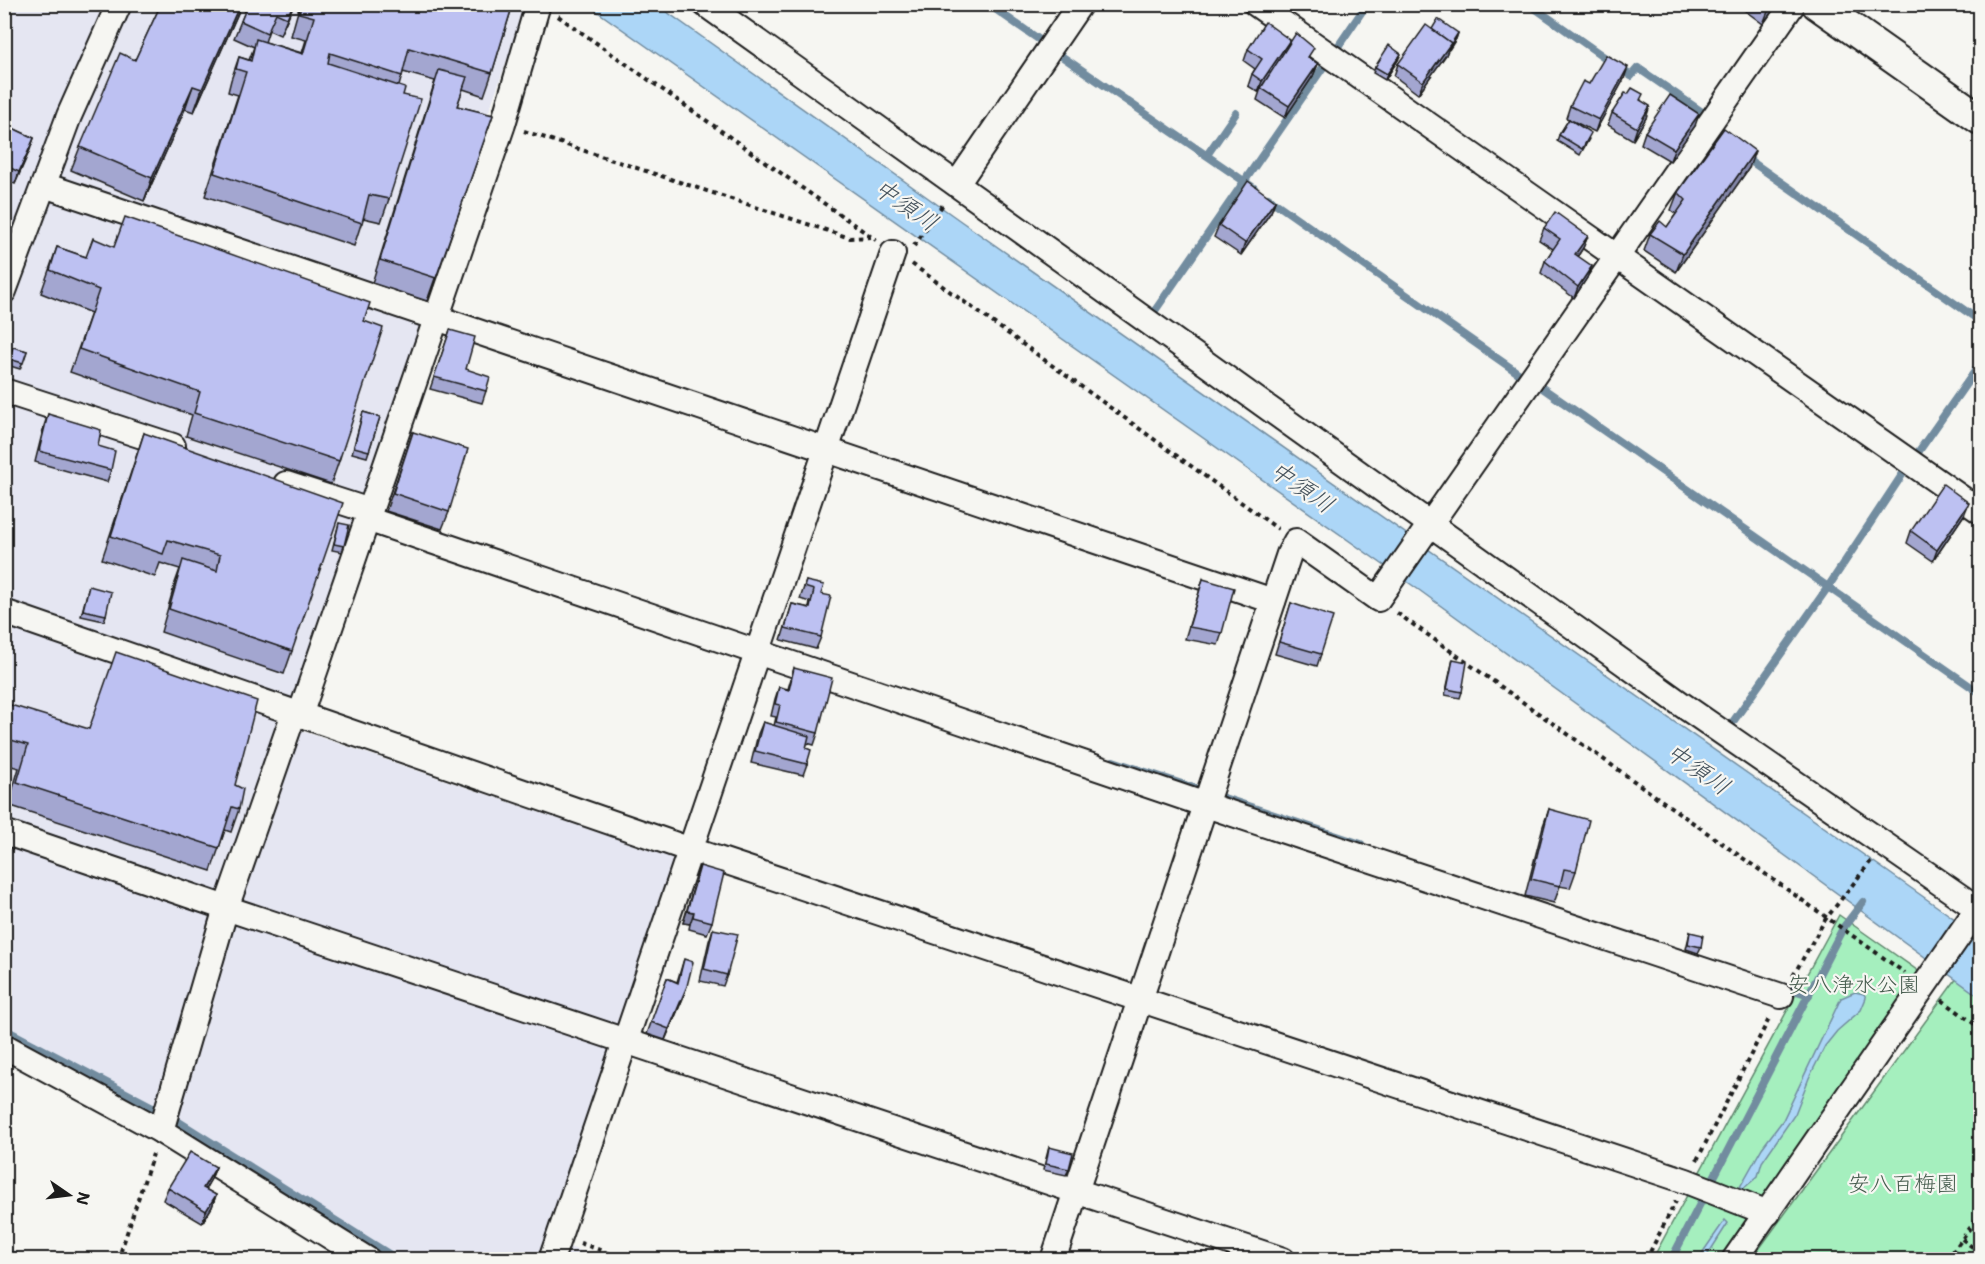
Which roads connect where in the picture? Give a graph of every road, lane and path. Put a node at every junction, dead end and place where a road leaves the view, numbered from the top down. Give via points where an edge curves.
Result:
1 (119, 4) edge
2 (705, 4) edge
3 (1080, 4) edge
4 (1256, 4) edge
5 (1793, 4) edge
6 (1817, 4) edge
7 (545, 8) edge
8 (1980, 119) edge
9 (503, 124) junction
10 (44, 185) junction
11 (952, 191) junction
12 (872, 237) junction
13 (915, 245) dead end
14 (893, 253) junction
15 (1616, 256) junction
16 (6, 280) edge
17 (435, 319) junction
18 (4, 391) edge
19 (826, 452) junction
20 (193, 453) edge
21 (259, 475) edge
22 (1980, 511) edge
23 (369, 515) junction
24 (1426, 530) junction
25 (1296, 541) junction
26 (1382, 592) junction
27 (1273, 601) junction
28 (4, 612) edge
29 (759, 652) junction
30 (297, 714) junction
31 (1206, 805) junction
32 (4, 832) edge
33 (691, 850) junction
34 (1876, 853) dead end
35 (226, 908) junction
36 (1978, 910) edge
37 (1828, 917) junction
38 (1781, 996) junction
39 (1141, 1000) junction
40 (627, 1042) junction
41 (4, 1046) edge
42 (161, 1131) junction
43 (1689, 1182) junction
44 (1076, 1190) junction
45 (1768, 1214) junction
46 (1980, 1214) edge
47 (560, 1236) junction
48 (1962, 1239) junction
49 (1980, 1253) edge
50 (118, 1260) edge
51 (368, 1260) edge
52 (552, 1260) edge
53 (628, 1260) edge
54 (1053, 1260) edge
55 (1283, 1260) edge
56 (1646, 1260) edge
57 (1734, 1260) edge
58 (1947, 1260) edge

1 - 10 street via 69,116
2 - 11 street
3 - 11 street
4 - 15 street
5 - 15 street
6 - 8 main road
7 - 9 street
7 - 12 path
9 - 12 path via 850,238
9 - 17 street
10 - 16 street
10 - 17 street
11 - 13 path
11 - 24 street
12 - 14 path
14 - 19 street
14 - 25 path
15 - 22 street
15 - 24 street
17 - 19 street
17 - 23 street
18 - 20 street
19 - 27 street
19 - 29 street
21 - 23 street
23 - 29 street
23 - 30 street
24 - 26 street
24 - 36 street
25 - 26 street
25 - 27 street
26 - 37 path
27 - 31 street
28 - 30 street
29 - 31 street
29 - 33 street
30 - 33 street
30 - 35 street
31 - 38 street
31 - 39 street
32 - 35 street
33 - 39 street
33 - 40 street
34 - 37 path
35 - 40 street
35 - 42 street
36 - 45 street
37 - 38 path
38 - 43 path
39 - 43 street
39 - 44 street
40 - 44 street
40 - 47 street
41 - 42 street
42 - 50 path
42 - 51 street
43 - 45 street
43 - 56 path
44 - 54 street
44 - 55 street
45 - 57 street
46 - 48 path
47 - 52 street
47 - 53 path
48 - 49 path
48 - 58 path

